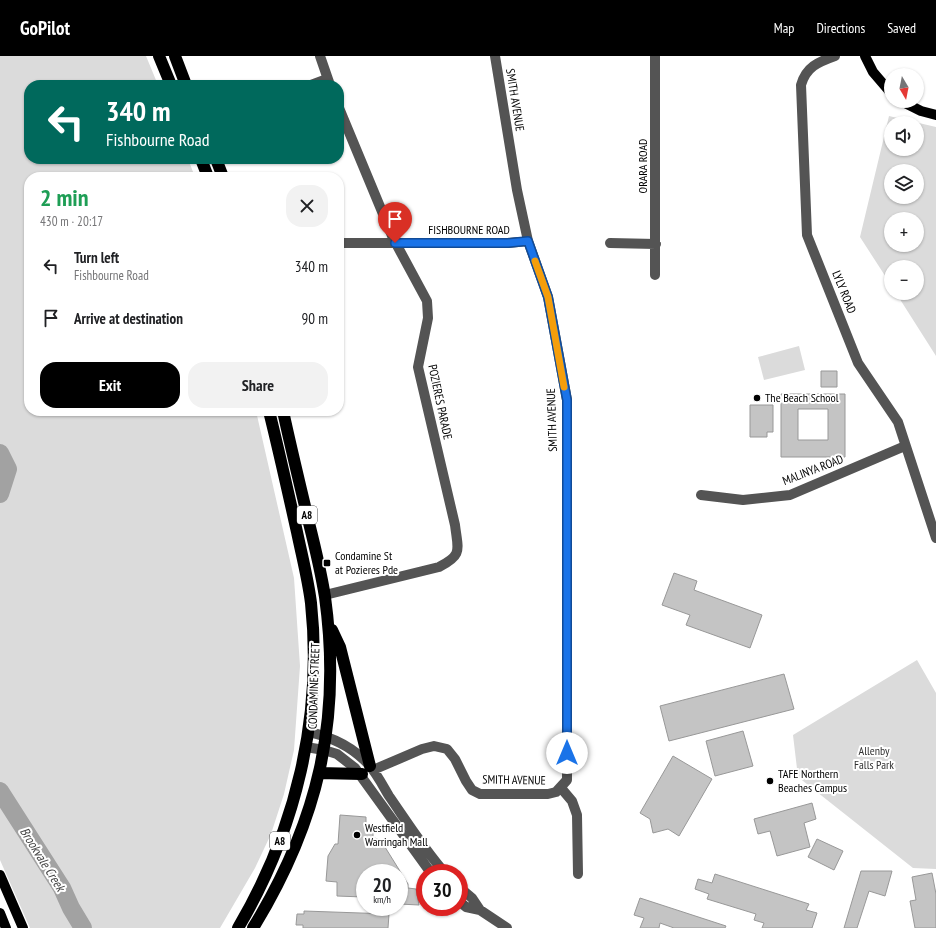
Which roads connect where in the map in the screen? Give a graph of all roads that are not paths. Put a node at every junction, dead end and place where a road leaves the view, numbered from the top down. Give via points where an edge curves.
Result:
1 (159, 56) edge
2 (175, 56) edge
3 (320, 56) edge
4 (495, 56) edge
5 (655, 56) edge
6 (835, 56) edge
7 (865, 56) edge
8 (169, 80) edge
9 (184, 80) edge
10 (328, 80) edge
11 (884, 85) edge
12 (914, 108) edge
13 (936, 115) edge
14 (344, 120) edge
15 (528, 241) junction
16 (344, 243) edge
17 (395, 243) junction
18 (610, 243) dead end
19 (656, 244) junction
20 (655, 275) dead end
21 (270, 416) edge
22 (284, 416) edge
23 (905, 446) junction
24 (701, 495) dead end
25 (936, 538) edge
26 (325, 595) junction
27 (328, 619) junction
28 (309, 732) junction
29 (326, 736) junction
30 (306, 747) junction
31 (324, 750) junction
32 (368, 770) junction
33 (319, 773) junction
34 (561, 788) junction
35 (425, 864) edge
36 (438, 864) edge
37 (578, 874) dead end
38 (0, 875) edge
39 (468, 895) edge
40 (468, 907) edge
41 (480, 910) junction
42 (0, 913) edge
43 (6, 928) edge
44 (23, 928) edge
45 (238, 928) edge
46 (253, 928) edge
47 (507, 928) edge

1 - 8 highway
2 - 9 highway
3 - 10 street
4 - 15 street, SMITH AVENUE
5 - 19 street, ORARA ROAD
6 - 23 street, LYLY ROAD via 813,65 803,76 801,85 807,235 858,363 898,422
7 - 11 main road
12 - 13 main road
14 - 17 street, POZIERES PARADE
15 - 17 street, FISHBOURNE ROAD
15 - 34 street, SMITH AVENUE via 548,297 567,400 567,769 566,780
16 - 17 street, FISHBOURNE ROAD
17 - 26 street, POZIERES PARADE via 427,301 428,318 418,368 455,525 458,551 453,560 439,568
18 - 19 street
19 - 20 street, ORARA ROAD
21 - 28 highway, CONDAMINE STREET / A8 via 303,558 310,603 314,660
22 - 26 highway, CONDAMINE STREET / A8
23 - 24 street, MALINYA ROAD via 790,495 743,500
23 - 25 street, LYLY ROAD
26 - 27 highway, CONDAMINE STREET / A8
27 - 29 highway, CONDAMINE STREET / A8 via 331,669
27 - 32 highway via 340,647
28 - 29 street
28 - 30 highway, CONDAMINE STREET / A8
29 - 31 highway, CONDAMINE STREET / A8
29 - 32 street via 353,751
30 - 31 street
30 - 45 highway, CONDAMINE STREET / A8 via 297,789 279,844 262,887
31 - 32 street
31 - 33 highway, CONDAMINE STREET / A8
32 - 33 highway
32 - 34 street, SMITH AVENUE via 434,746 447,749 455,758 472,790 480,794 548,794
32 - 35 street
32 - 36 street
33 - 46 highway, CONDAMINE STREET / A8 via 305,825 295,849 284,874
34 - 37 street, SMITH AVENUE via 572,801 577,815
38 - 44 main road
39 - 41 street
40 - 41 street
41 - 47 street
42 - 43 main road

